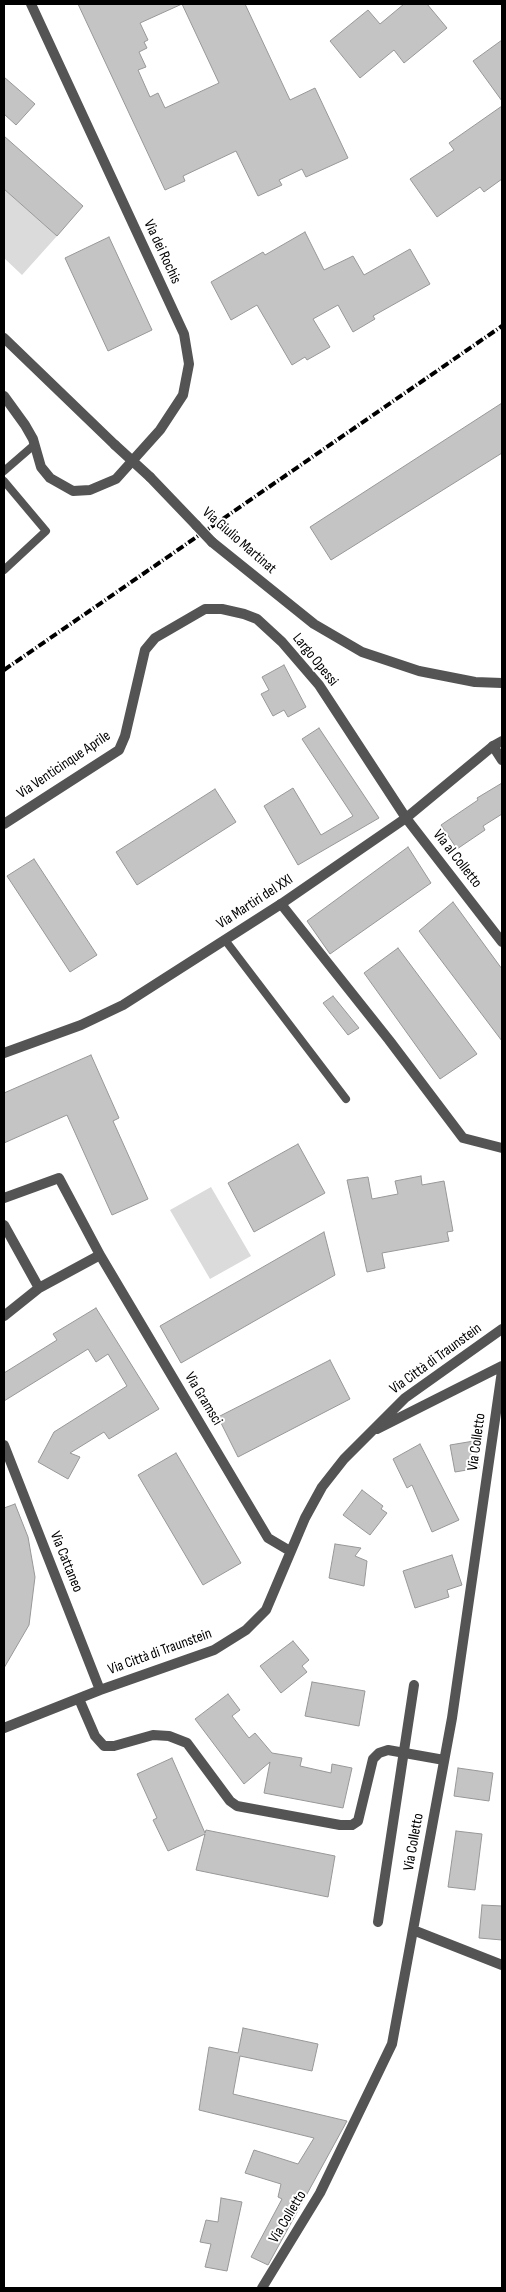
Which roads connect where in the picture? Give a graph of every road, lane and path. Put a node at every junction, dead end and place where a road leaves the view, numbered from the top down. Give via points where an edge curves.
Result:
1 (31, 4) edge
2 (4, 338) edge
3 (4, 396) edge
4 (34, 445) junction
5 (4, 471) edge
6 (4, 481) edge
7 (4, 570) edge
8 (155, 638) joint
9 (502, 683) edge
10 (498, 744) edge
11 (502, 760) edge
12 (406, 818) junction
13 (4, 824) edge
14 (281, 904) junction
15 (225, 940) junction
16 (502, 942) edge
17 (4, 1053) edge
18 (346, 1099) dead end
19 (502, 1148) edge
20 (4, 1198) edge
21 (4, 1225) edge
22 (100, 1255) junction
23 (38, 1288) junction
24 (4, 1316) edge
25 (502, 1329) edge
26 (502, 1366) edge
27 (502, 1371) edge
28 (368, 1434) junction
29 (4, 1445) edge
30 (290, 1550) junction
31 (414, 1685) dead end
32 (100, 1690) junction
33 (79, 1699) junction
34 (4, 1728) edge
35 (405, 1753) junction
36 (444, 1760) junction
37 (378, 1922) dead end
38 (413, 1930) junction
39 (502, 1965) edge
40 (262, 2288) edge

1 - 4 street, Via dei Rochis via 184,334 189,364 183,395 170,417 116,479 92,490 73,491 50,478 41,467
2 - 9 street, Via Giulio Martinat, bridge via 150,477 212,542 314,624 362,652 419,671 475,682
3 - 4 street via 25,425
4 - 5 lane
6 - 7 lane via 46,531
8 - 12 street, Largo Opessi via 205,609 222,609 257,618 319,685
8 - 13 street, Via Venticinque Aprile via 145,650 119,750
10 - 11 street
10 - 12 street, Via Martiri del XXI
12 - 14 street, Via Martiri del XXI
12 - 16 street, Via al Colletto
14 - 15 street, Via Martiri del XXI
14 - 19 street via 463,1138
15 - 17 street, Via Martiri del XXI via 123,1005 81,1026
15 - 18 lane
20 - 22 street, Via Gramsci via 59,1178
21 - 23 street
22 - 23 street
22 - 30 street, Via Gramsci via 268,1538
23 - 24 street
25 - 28 street, Via Città di Traunstein via 404,1398
26 - 28 street, Via Città di Traunstein
27 - 36 street, Via Colletto
28 - 30 street, Via Città di Traunstein via 322,1487
29 - 32 street, Via Cattaneo
30 - 32 street, Via Città di Traunstein via 266,1610 246,1630 214,1650
31 - 35 street
32 - 33 street, Via Città di Traunstein
33 - 34 street, Via Città di Traunstein
33 - 35 street via 95,1736 104,1746 152,1735 169,1736 187,1743 230,1801 238,1806 340,1825 352,1825 361,1816 373,1759 379,1752
35 - 36 street
35 - 37 street
36 - 38 street, Via Colletto
38 - 39 street
38 - 40 street, Via Colletto via 392,2044 320,2193

